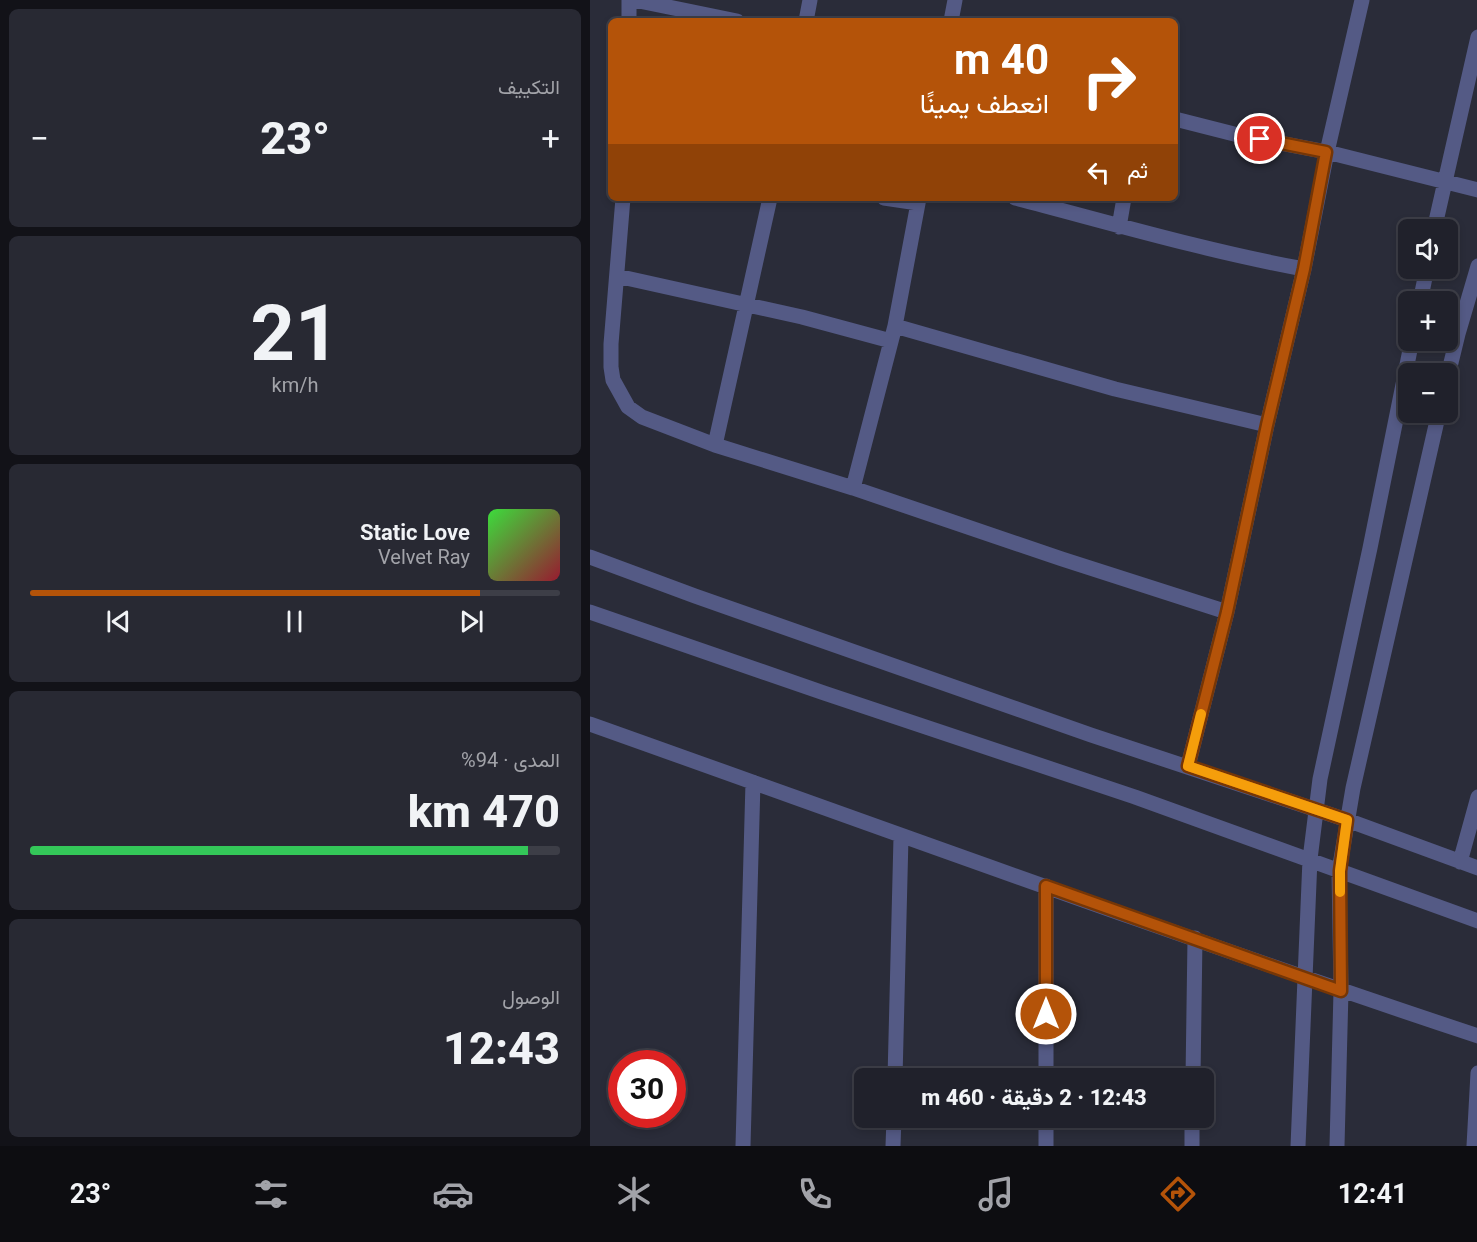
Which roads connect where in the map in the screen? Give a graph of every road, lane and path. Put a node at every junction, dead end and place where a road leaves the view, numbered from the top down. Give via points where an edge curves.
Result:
1 (629, 0) edge
2 (634, 0) edge
3 (810, 0) edge
4 (955, 0) edge
5 (1362, 0) edge
6 (629, 18) edge
7 (722, 18) edge
8 (807, 18) edge
9 (951, 18) edge
10 (1478, 37) edge
11 (1178, 120) edge
12 (1326, 152) junction
13 (1444, 183) junction
14 (1478, 190) edge
15 (623, 201) edge
16 (769, 201) edge
17 (918, 201) edge
18 (1026, 201) edge
19 (1123, 201) edge
20 (1436, 219) edge
21 (1119, 227) junction
22 (1478, 266) edge
23 (1304, 269) junction
24 (617, 276) junction
25 (747, 306) junction
26 (893, 333) junction
27 (1410, 351) edge
28 (1451, 363) edge
29 (1437, 423) edge
30 (1267, 425) junction
31 (716, 445) junction
32 (853, 488) junction
33 (590, 557) edge
34 (590, 612) edge
35 (1227, 612) junction
36 (590, 723) edge
37 (1188, 766) junction
38 (753, 782) junction
39 (1478, 797) edge
40 (1315, 809) junction
41 (1347, 820) junction
42 (900, 837) junction
43 (1310, 859) junction
44 (1460, 862) junction
45 (1478, 868) edge
46 (1340, 871) junction
47 (1046, 886) junction
48 (1478, 921) edge
49 (1195, 938) junction
50 (1304, 978) junction
51 (1341, 991) junction
52 (1478, 1036) edge
53 (895, 1068) edge
54 (1046, 1068) edge
55 (1193, 1068) edge
56 (1478, 1073) edge
57 (894, 1128) edge
58 (1046, 1128) edge
59 (1192, 1128) edge
60 (743, 1146) edge
61 (893, 1146) edge
62 (1046, 1146) edge
63 (1192, 1146) edge
64 (1298, 1146) edge
65 (1337, 1146) edge
66 (1474, 1146) edge

1 - 6 street
2 - 7 street
3 - 8 street
4 - 9 street
5 - 12 street
10 - 13 street
11 - 12 street
12 - 13 street
12 - 23 street
13 - 14 street
13 - 20 street
15 - 24 street
16 - 25 street
17 - 26 street
18 - 21 street
19 - 21 street
21 - 23 street
22 - 28 street
23 - 30 street
24 - 25 street
24 - 31 street via 611,367 621,398 635,414
25 - 26 street
25 - 31 street
26 - 30 street
26 - 32 street
27 - 40 street
29 - 41 street
30 - 35 street
31 - 32 street
32 - 35 street
33 - 37 street
34 - 43 street
35 - 37 street
36 - 38 street
37 - 40 street
38 - 42 street
38 - 60 street
39 - 44 street
40 - 41 street
40 - 43 street
41 - 44 street
41 - 46 street
42 - 47 street
42 - 53 street
43 - 46 street
43 - 50 street
44 - 45 street
46 - 48 street
46 - 51 street
47 - 49 street
47 - 54 street
49 - 50 street
49 - 55 street
50 - 51 street
50 - 64 street
51 - 52 street
51 - 65 street
56 - 66 street
57 - 61 street
58 - 62 street
59 - 63 street

